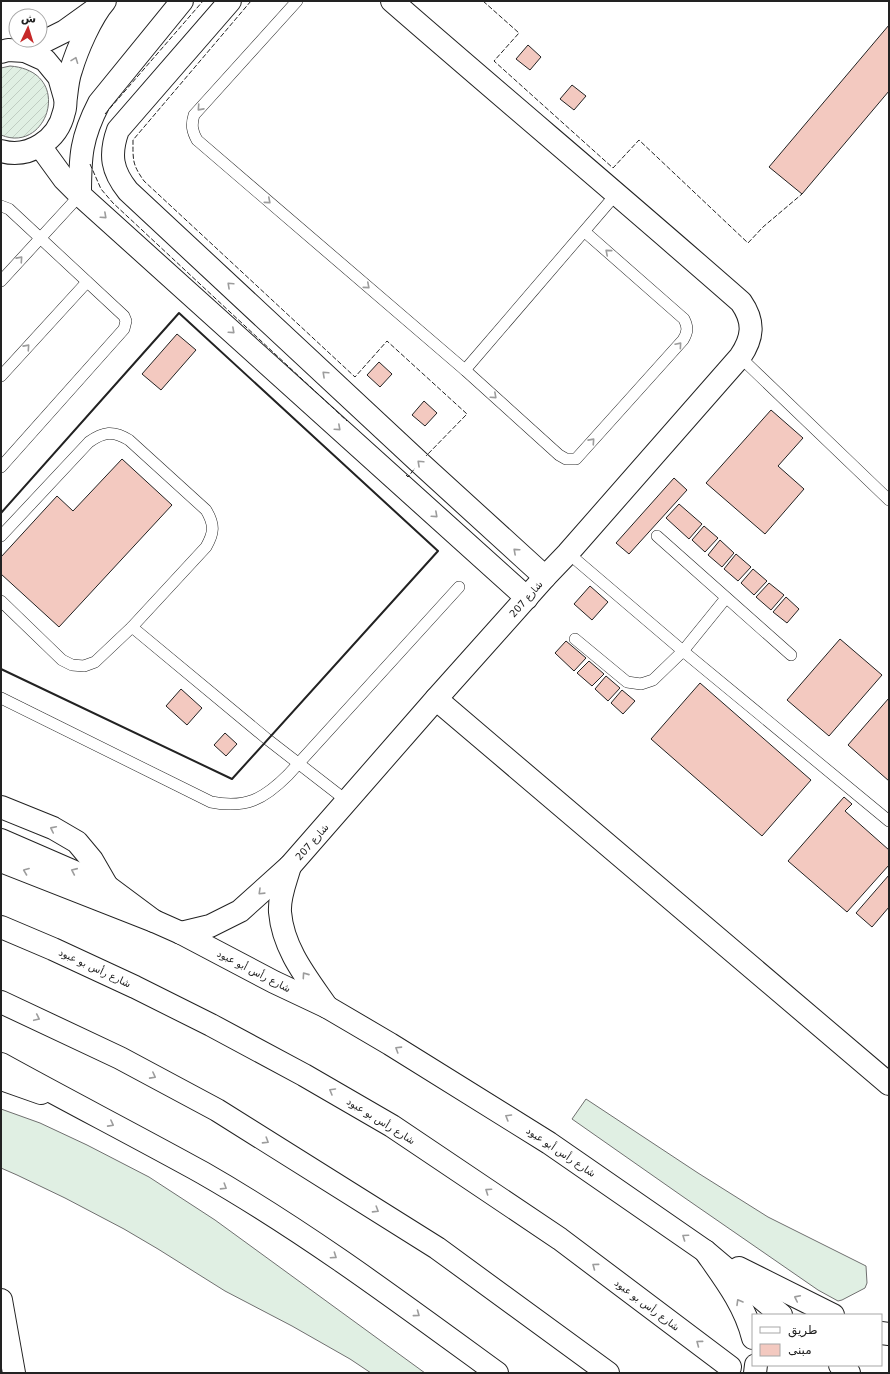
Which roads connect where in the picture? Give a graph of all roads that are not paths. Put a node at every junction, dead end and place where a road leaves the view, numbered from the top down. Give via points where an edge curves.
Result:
1 (182, 1) edge
2 (230, 1) edge
3 (297, 1) edge
4 (392, 1) edge
5 (103, 3) edge
6 (25, 51) junction
7 (1, 52) edge
8 (65, 98) junction
9 (46, 141) junction
10 (3, 153) edge
11 (81, 154) junction
12 (618, 193) junction
13 (80, 195) junction
14 (1, 206) edge
15 (585, 232) junction
16 (40, 238) junction
17 (1, 281) edge
18 (87, 282) junction
19 (740, 357) junction
20 (465, 370) junction
21 (1, 376) edge
22 (1, 466) edge
23 (889, 500) edge
24 (1, 536) edge
25 (657, 536) dead end
26 (568, 553) junction
27 (545, 577) junction
28 (459, 587) dead end
29 (527, 598) junction
30 (726, 598) junction
31 (1, 601) edge
32 (132, 627) junction
33 (575, 639) dead end
34 (683, 652) junction
35 (791, 655) dead end
36 (1, 698) edge
37 (436, 699) junction
38 (298, 763) junction
39 (347, 801) junction
40 (1, 807) edge
41 (889, 821) edge
42 (1, 840) edge
43 (1, 861) edge
44 (290, 866) junction
45 (107, 886) junction
46 (154, 921) junction
47 (1, 927) edge
48 (181, 933) junction
49 (1, 1002) edge
50 (327, 1007) junction
51 (1, 1064) edge
52 (1, 1079) edge
53 (889, 1084) edge
54 (76, 1105) junction
55 (705, 1251) junction
56 (1, 1300) edge
57 (780, 1314) edge
58 (831, 1314) edge
59 (752, 1335) edge
60 (841, 1366) edge
61 (730, 1367) dead end
62 (14, 1373) edge
63 (497, 1373) edge
64 (608, 1373) edge
65 (849, 1373) edge

1 - 11 main road via 99,103 91,119
27 -> 2 main road via 120,181 112,156 118,130
3 -> 20 lane via 194,115 192,132 196,140
4 - 12 main road via 575,160
5 - 6 main road via 65,30
8 -> 5 main road via 79,48
6 - 7 main road
6 - 8 main road via 45,60 59,77
8 - 9 main road via 65,112 60,124
9 - 10 main road via 24,152
9 - 11 main road via 56,141 66,150
9 - 13 main road via 64,179
11 - 13 main road
12 - 15 lane
12 - 19 main road, شارع 207 via 741,302 748,312 751,326 747,347
13 - 16 lane
13 -> 29 main road
14 - 16 lane via 9,209
15 - 20 lane
20 -> 15 lane via 559,455 566,459 576,459 683,340 687,334 684,319
17 -> 16 lane
16 - 18 lane
21 -> 18 lane
18 - 22 lane via 124,316 124,329
19 - 23 lane
19 - 26 main road, شارع 207
24 - 32 lane via 89,442 104,434 113,433 128,440 206,510 213,528 206,547
25 - 30 lane
26 - 27 main road, شارع 207
26 - 34 lane
27 - 29 main road, شارع 207
28 - 38 lane
29 - 37 main road, شارع 207
30 - 34 lane
30 - 35 lane
31 - 32 lane via 62,660 72,665 84,666 95,662
32 - 38 lane
33 - 34 lane via 627,682 641,684 653,680
34 - 41 lane
36 - 38 lane via 211,802 250,802 274,789
37 - 39 main road, شارع 207
37 - 53 main road
38 - 39 lane
39 - 44 main road, شارع 207
45 -> 40 main road, شارع رأس أبو عبود via 92,860 77,842 53,828
45 -> 42 main road, شارع رأس أبو عبود
46 -> 43 main road
44 -> 48 main road via 240,911 210,926
50 -> 44 main road, شارع رأس أبو عبود via 292,953 284,931 280,911
45 - 46 main road, شارع رأس أبو عبود
46 - 48 main road, شارع رأس أبو عبود
61 -> 47 main road, شارع رأس بو عبود via 560,1239 392,1126 304,1074 211,1025 129,984
48 - 50 main road, شارع رأس أبو عبود
49 -> 64 main road via 120,1058 217,1110 437,1248
55 -> 50 main road, شارع رأس أبو عبود via 549,1142
51 - 54 main road
52 - 54 main road
54 -> 63 main road via 203,1174 293,1229 386,1291
55 - 57 main road, شارع رأس أبو عبود
58 -> 55 main road
59 -> 55 main road via 745,1313 734,1293
56 - 62 main road
60 - 65 main road

